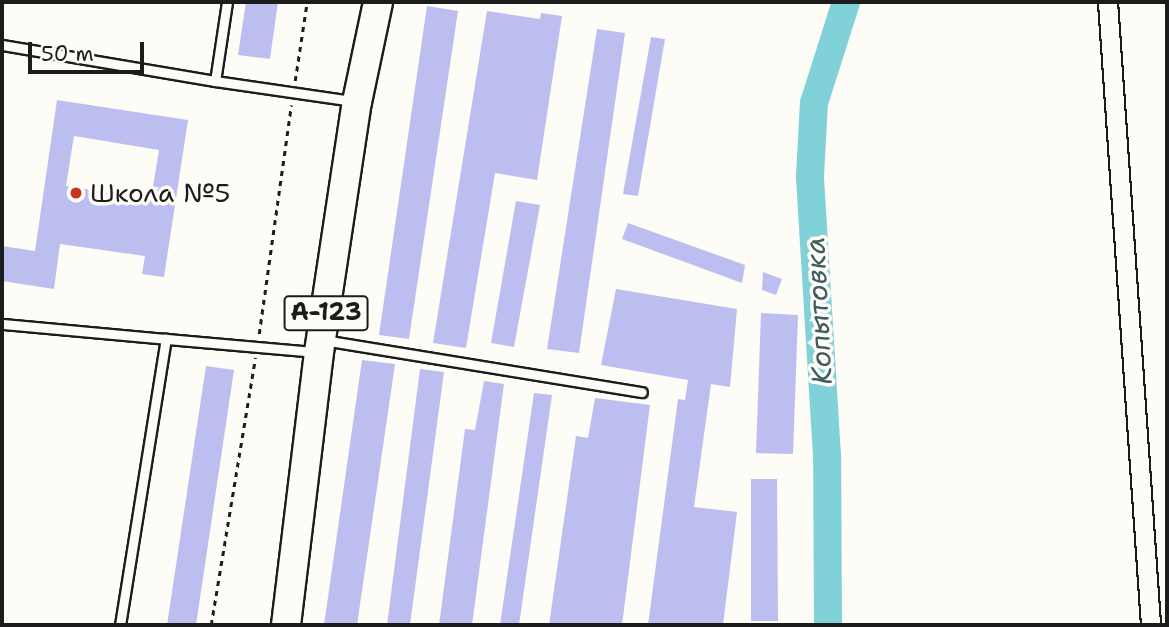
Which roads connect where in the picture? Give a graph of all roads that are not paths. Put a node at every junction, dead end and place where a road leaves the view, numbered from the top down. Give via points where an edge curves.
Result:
1 (227, 2) edge
2 (378, 2) edge
3 (1108, 2) edge
4 (2, 45) edge
5 (215, 81) junction
6 (357, 102) junction
7 (2, 324) edge
8 (166, 339) junction
9 (321, 346) junction
10 (642, 392) dead end
11 (120, 625) edge
12 (286, 625) edge
13 (1151, 625) edge

1 - 5 lane
2 - 6 main road, А-123
3 - 13 street
4 - 5 lane
5 - 6 lane
6 - 9 main road, А-123
7 - 8 lane
8 - 9 lane via 257,347
8 - 11 lane
9 - 10 lane
9 - 12 main road, А-123

